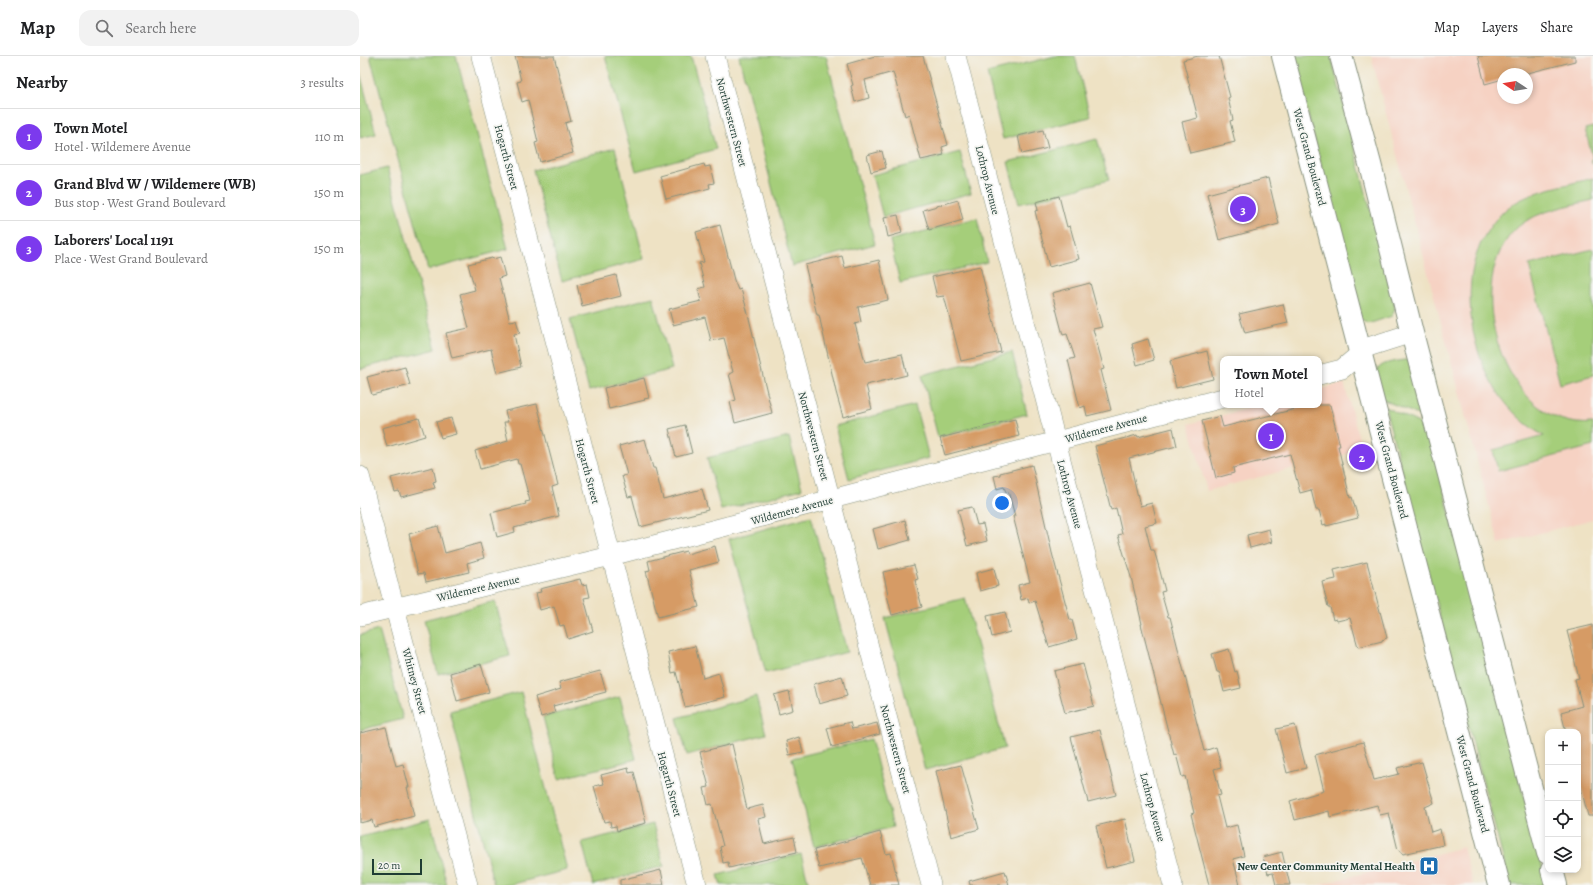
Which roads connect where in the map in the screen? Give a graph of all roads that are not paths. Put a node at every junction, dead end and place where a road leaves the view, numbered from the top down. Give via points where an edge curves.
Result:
1 (481, 56) edge
2 (715, 56) edge
3 (956, 56) edge
4 (1283, 56) edge
5 (1342, 56) edge
6 (1412, 333) junction
7 (1361, 352) junction
8 (1322, 374) edge
9 (1220, 399) edge
10 (1056, 441) junction
11 (360, 476) edge
12 (831, 500) junction
13 (610, 556) junction
14 (396, 608) junction
15 (360, 616) edge
16 (1545, 842) edge
17 (1553, 873) edge
18 (468, 885) edge
19 (697, 885) edge
20 (931, 885) edge
21 (1173, 885) edge
22 (1499, 885) edge
23 (1556, 885) edge

1 - 13 street, Hogarth Street
2 - 12 street, Northwestern Street
3 - 10 street, Lothrop Avenue
4 - 7 main road, West Grand Boulevard
5 - 6 main road
6 - 7 street via 1368,347
6 - 16 main road
7 - 8 street via 1342,369
7 - 22 main road, West Grand Boulevard
9 - 10 street, Wildemere Avenue
10 - 12 street, Wildemere Avenue
10 - 21 street, Lothrop Avenue
11 - 14 street, Whitney Street
12 - 13 street, Wildemere Avenue
12 - 20 street, Northwestern Street
13 - 14 street, Wildemere Avenue
13 - 19 street, Hogarth Street
14 - 15 street, Wildemere Avenue
14 - 18 street, Whitney Street
17 - 23 main road

